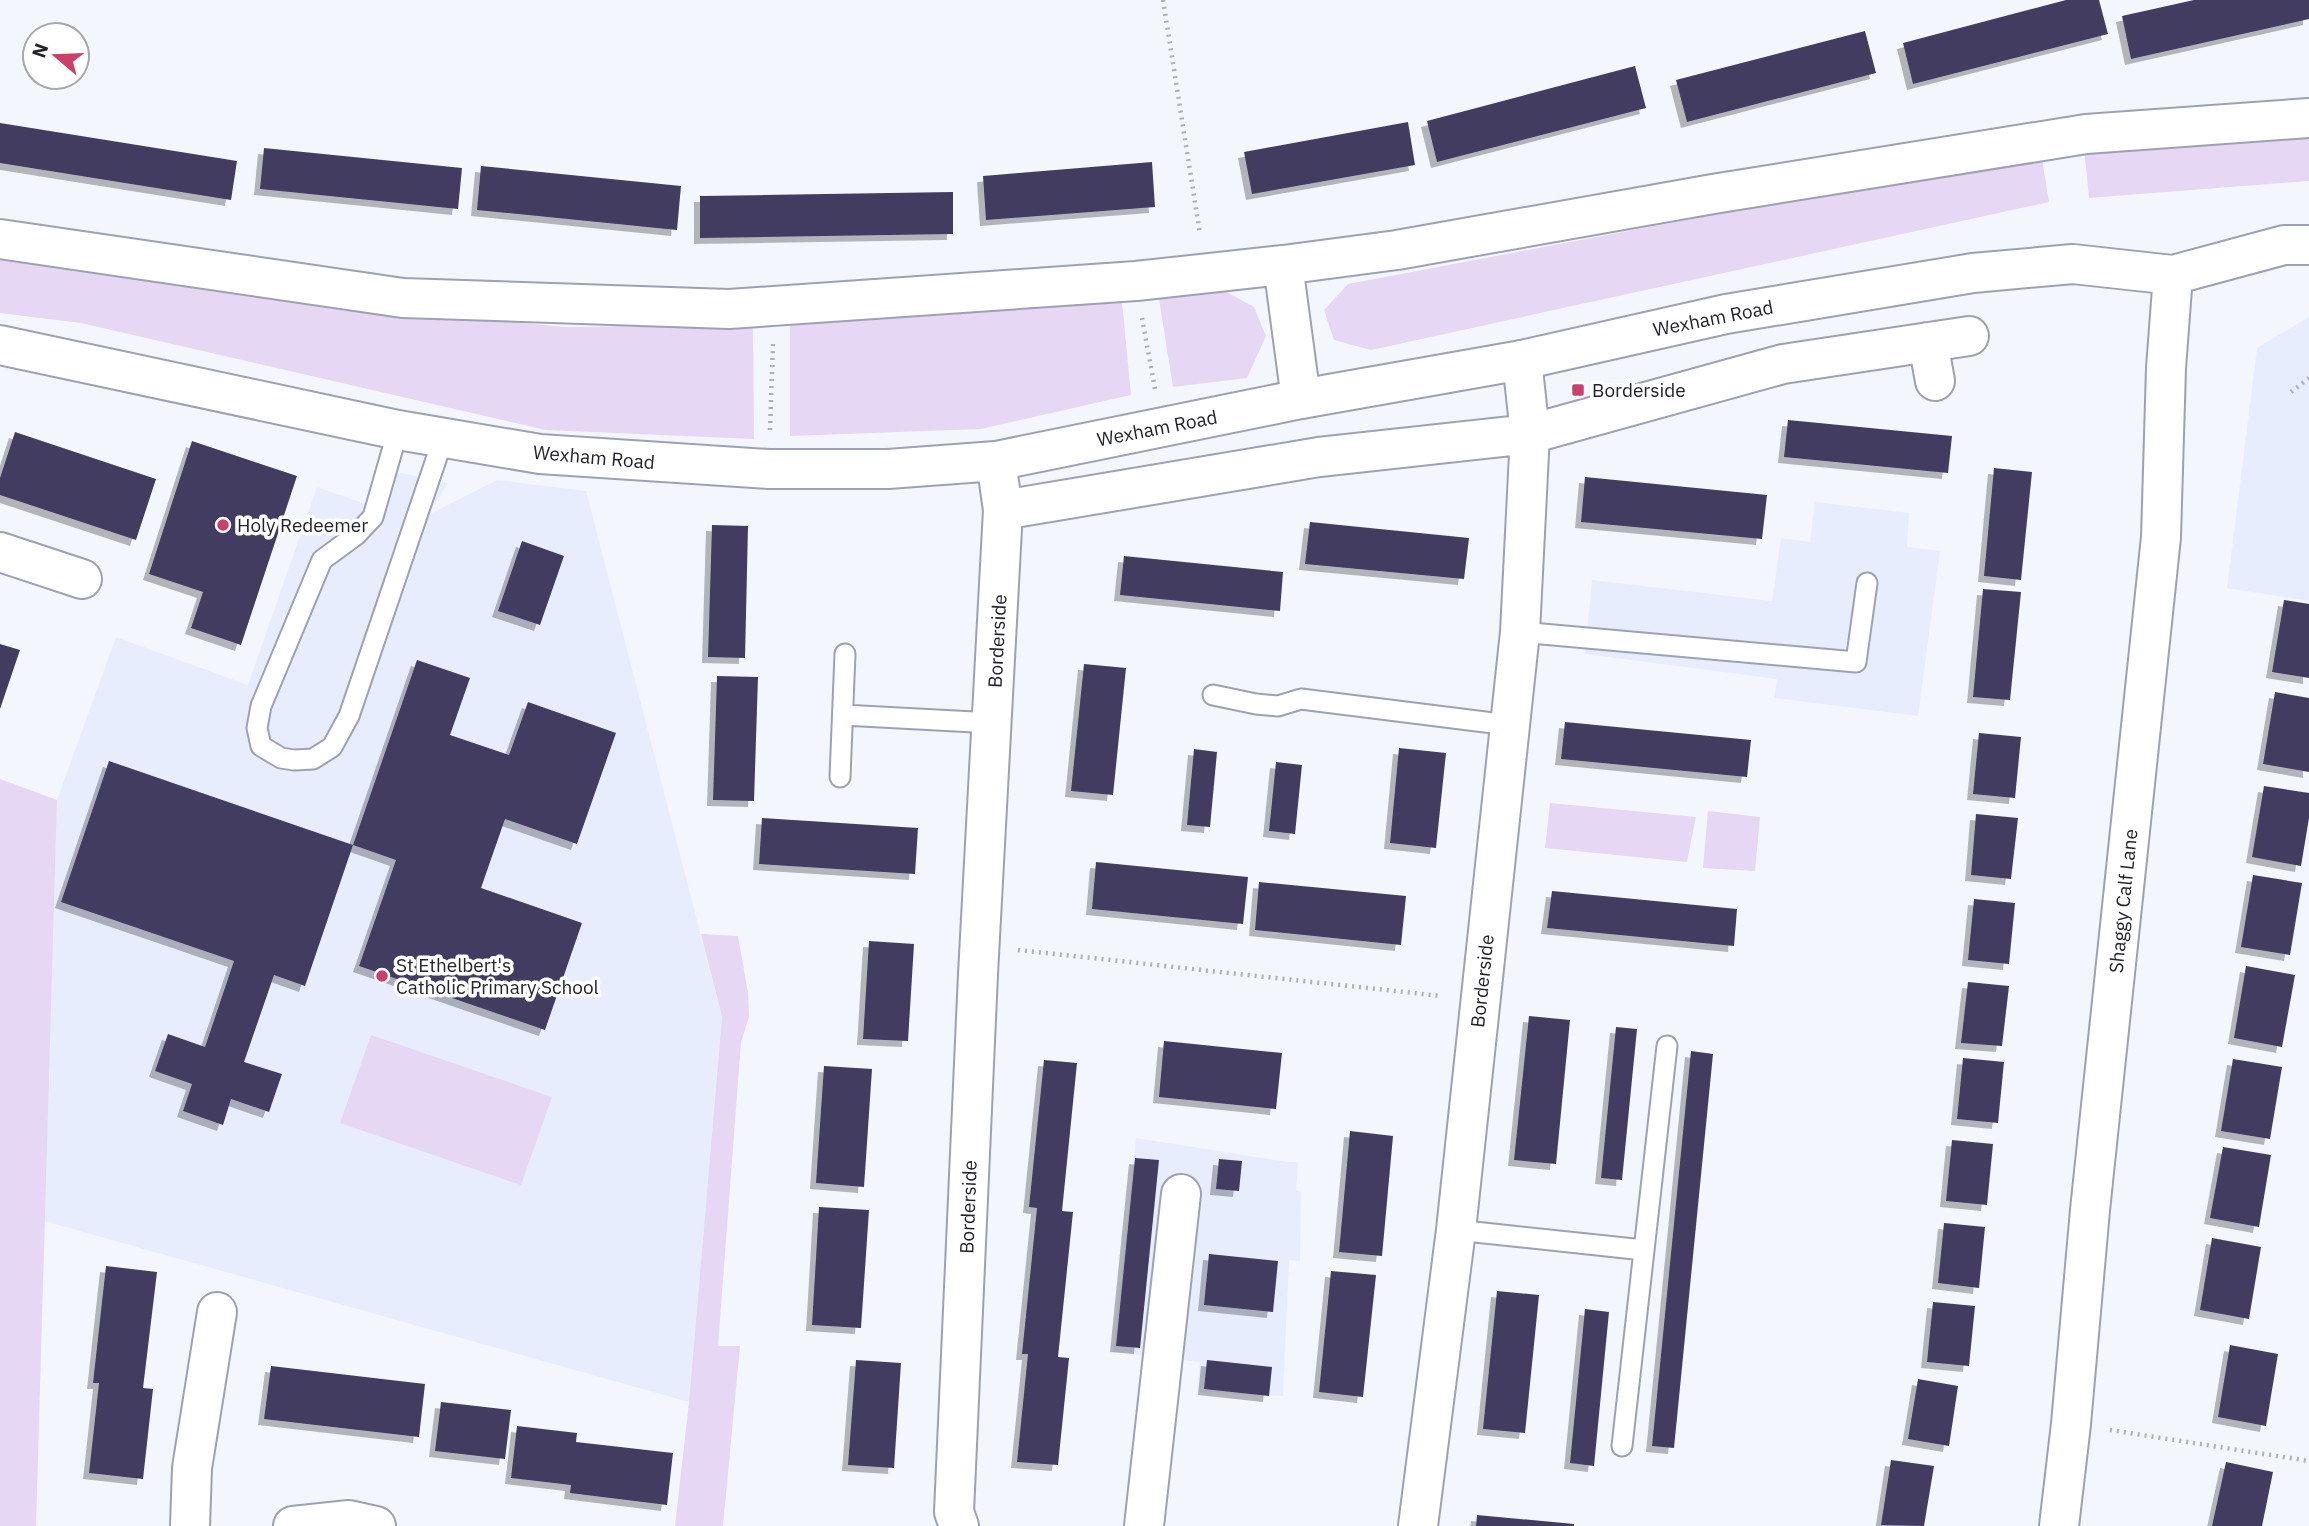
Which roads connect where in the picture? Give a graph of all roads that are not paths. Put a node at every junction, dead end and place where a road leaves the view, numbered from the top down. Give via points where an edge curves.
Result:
1 (2309, 118) edge
2 (0, 239) edge
3 (2309, 245) edge
4 (1283, 265) junction
5 (2173, 275) junction
6 (1969, 336) dead end
7 (1928, 342) junction
8 (0, 345) edge
9 (1521, 360) junction
10 (1935, 381) dead end
11 (1301, 399) junction
12 (398, 430) junction
13 (1530, 434) junction
14 (443, 439) junction
15 (996, 461) junction
16 (1003, 510) junction
17 (0, 552) edge
18 (82, 579) dead end
19 (1867, 583) dead end
20 (1520, 632) junction
21 (845, 654) dead end
22 (1213, 695) dead end
23 (843, 715) junction
24 (993, 723) junction
25 (1509, 725) junction
26 (840, 777) dead end
27 (1667, 1046) dead end
28 (1181, 1194) dead end
29 (1455, 1230) junction
30 (1644, 1250) junction
31 (217, 1312) dead end
32 (1622, 1446) dead end
33 (190, 1526) edge
34 (293, 1526) edge
35 (376, 1526) edge
36 (960, 1526) edge
37 (1144, 1526) edge
38 (1418, 1526) edge
39 (2059, 1526) edge

1 - 4 street via 2086,134
2 - 4 street via 403,298 729,309 1136,281
3 - 5 street, Wexham Road via 2284,245
4 - 11 street
5 - 9 street, Wexham Road via 2073,264 1973,273 1726,314
5 - 39 street, Shaggy Calf Lane via 2161,537
6 - 7 street
7 - 10 street
7 - 13 street via 1783,363
8 - 12 street, Wexham Road
9 - 11 street, Wexham Road
9 - 13 street, Borderside
11 - 15 street, Wexham Road
12 - 14 street, Wexham Road
12 - 14 lane via 373,517 322,560 261,706 257,728 261,746 281,758 313,759 332,747 349,716
13 - 16 street via 1320,457
13 - 20 street, Borderside
14 - 15 street, Wexham Road via 540,454 769,469 888,469
15 - 16 street, Borderside
16 - 24 street, Borderside
17 - 18 street
19 - 20 lane via 1856,662
20 - 25 street, Borderside
21 - 23 lane
22 - 25 lane via 1278,706 1301,699
23 - 24 lane
23 - 26 lane
24 - 36 street, Borderside via 954,1511
25 - 29 street, Borderside
27 - 30 lane
28 - 37 street
29 - 30 lane
29 - 38 street, Borderside
30 - 32 lane
31 - 33 street via 192,1468
34 - 35 street via 349,1520

